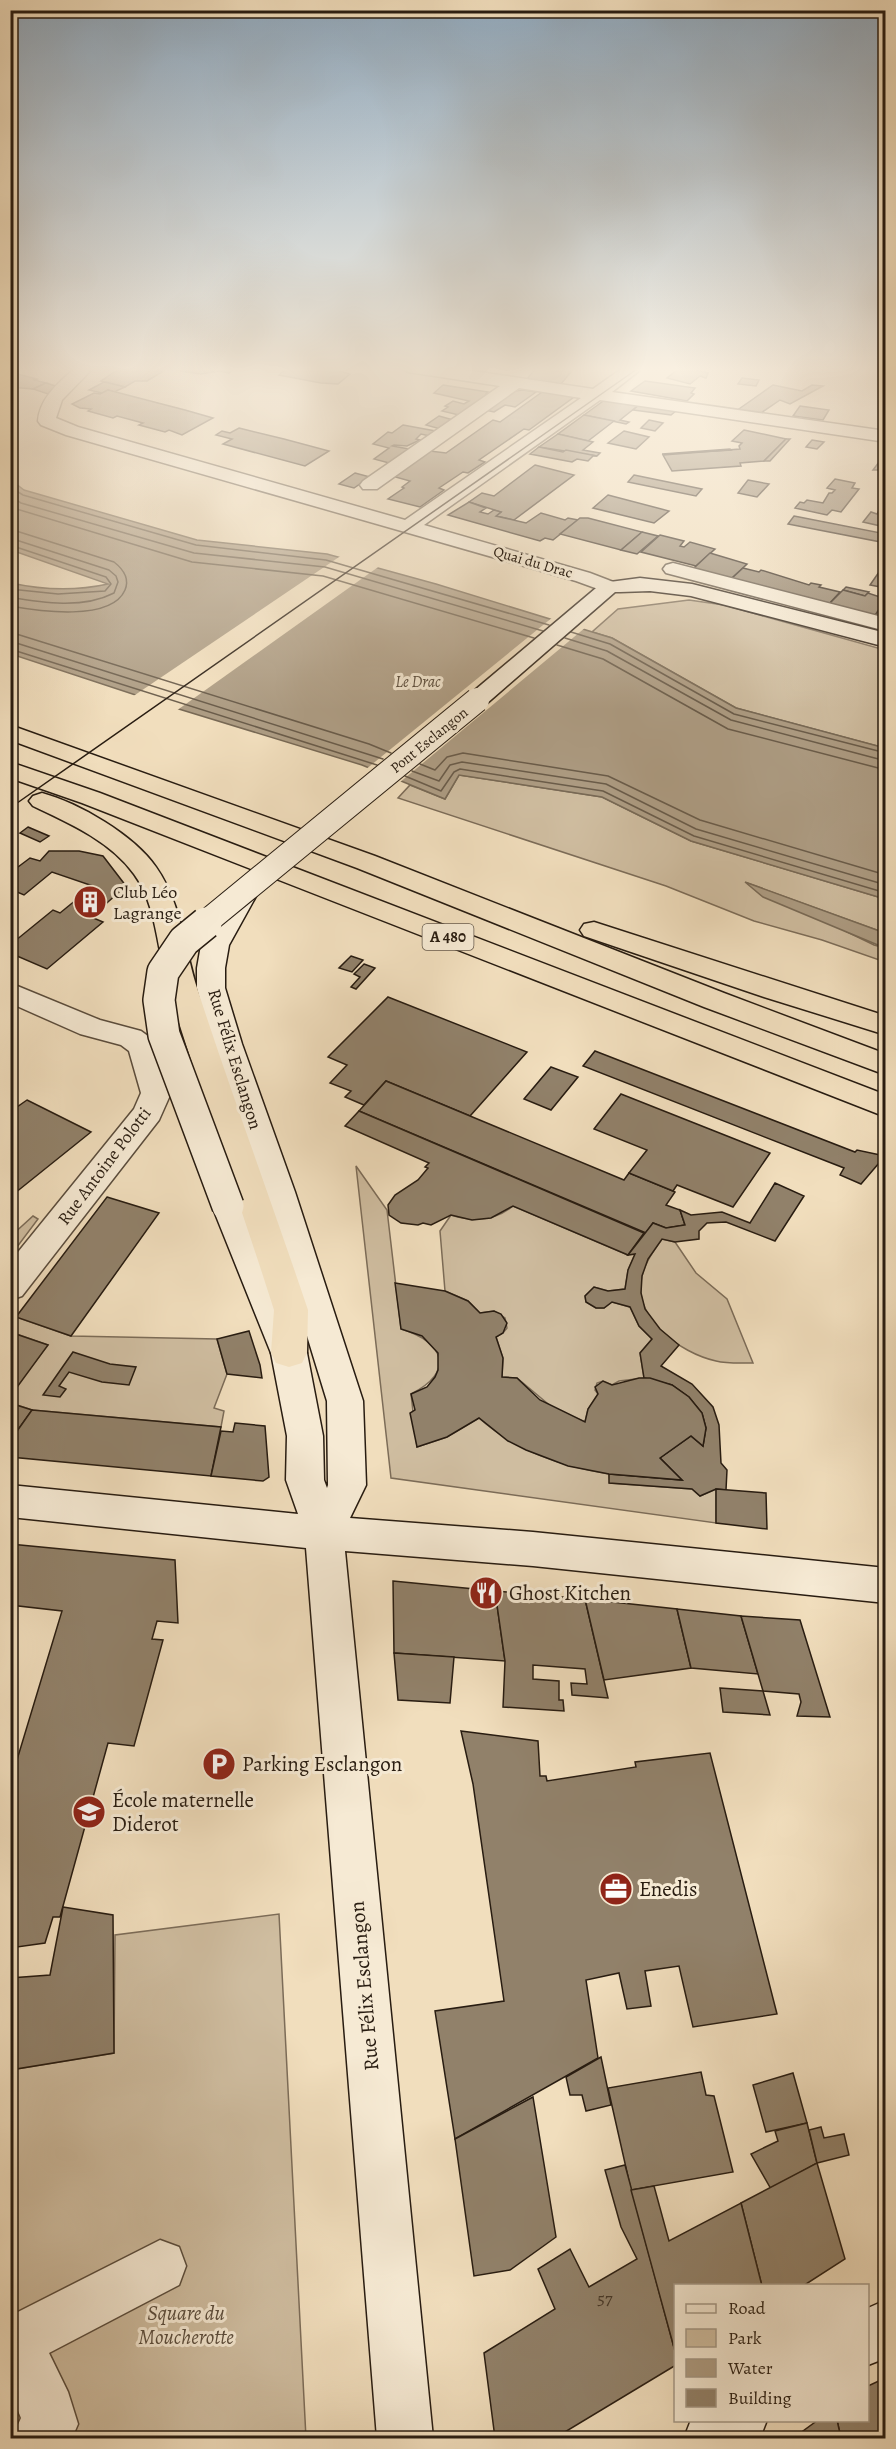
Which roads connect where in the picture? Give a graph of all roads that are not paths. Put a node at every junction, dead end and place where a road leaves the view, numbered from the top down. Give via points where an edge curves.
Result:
1 (248, 481) edge
2 (375, 481) edge
3 (473, 481) edge
4 (370, 485) dead end
5 (408, 527) junction
6 (673, 569) dead end
7 (602, 594) junction
8 (885, 625) edge
9 (885, 640) edge
10 (10, 732) edge
11 (10, 769) edge
12 (10, 787) edge
13 (366, 862) junction
14 (247, 889) junction
15 (15, 994) edge
16 (885, 1026) edge
17 (885, 1065) edge
18 (885, 1107) edge
19 (10, 1287) edge
20 (289, 1353) junction
21 (10, 1500) edge
22 (324, 1533) junction
23 (885, 1586) edge
24 (160, 2266) dead end
25 (885, 2327) edge
26 (869, 2337) edge
27 (10, 2346) edge
28 (738, 2422) edge
29 (40, 2439) edge
30 (405, 2439) edge
31 (712, 2439) edge

1 - 5 street, Quai du Drac
2 - 4 street
3 - 5 street
5 - 7 street, Quai du Drac via 583,577
6 - 8 street
7 - 9 street, Quai du Drac via 630,583 665,585
7 - 14 street, Pont Esclangon, bridge
10 - 13 highway, A 480
11 - 18 highway, A 480
12 - 20 highway via 88,822 125,849 157,890 182,986 291,1310
13 - 16 highway via 475,890
13 - 17 highway, A 480
14 - 20 street, Rue Félix Esclangon, bridge via 184,941 163,972 159,1000 164,1035
14 - 22 street, Rue Félix Esclangon via 215,945 211,988 345,1401 347,1485
15 - 19 street, Rue Antoine Polotti via 90,1027 131,1038 142,1046 156,1093 148,1113
20 - 22 street, Rue Félix Esclangon via 305,1436 305,1480
21 - 22 street
22 - 23 street via 533,1549
22 - 30 street, Rue Félix Esclangon
24 - 27 street
25 - 26 street
27 - 29 street via 27,2365 43,2396 50,2424
28 - 31 street

